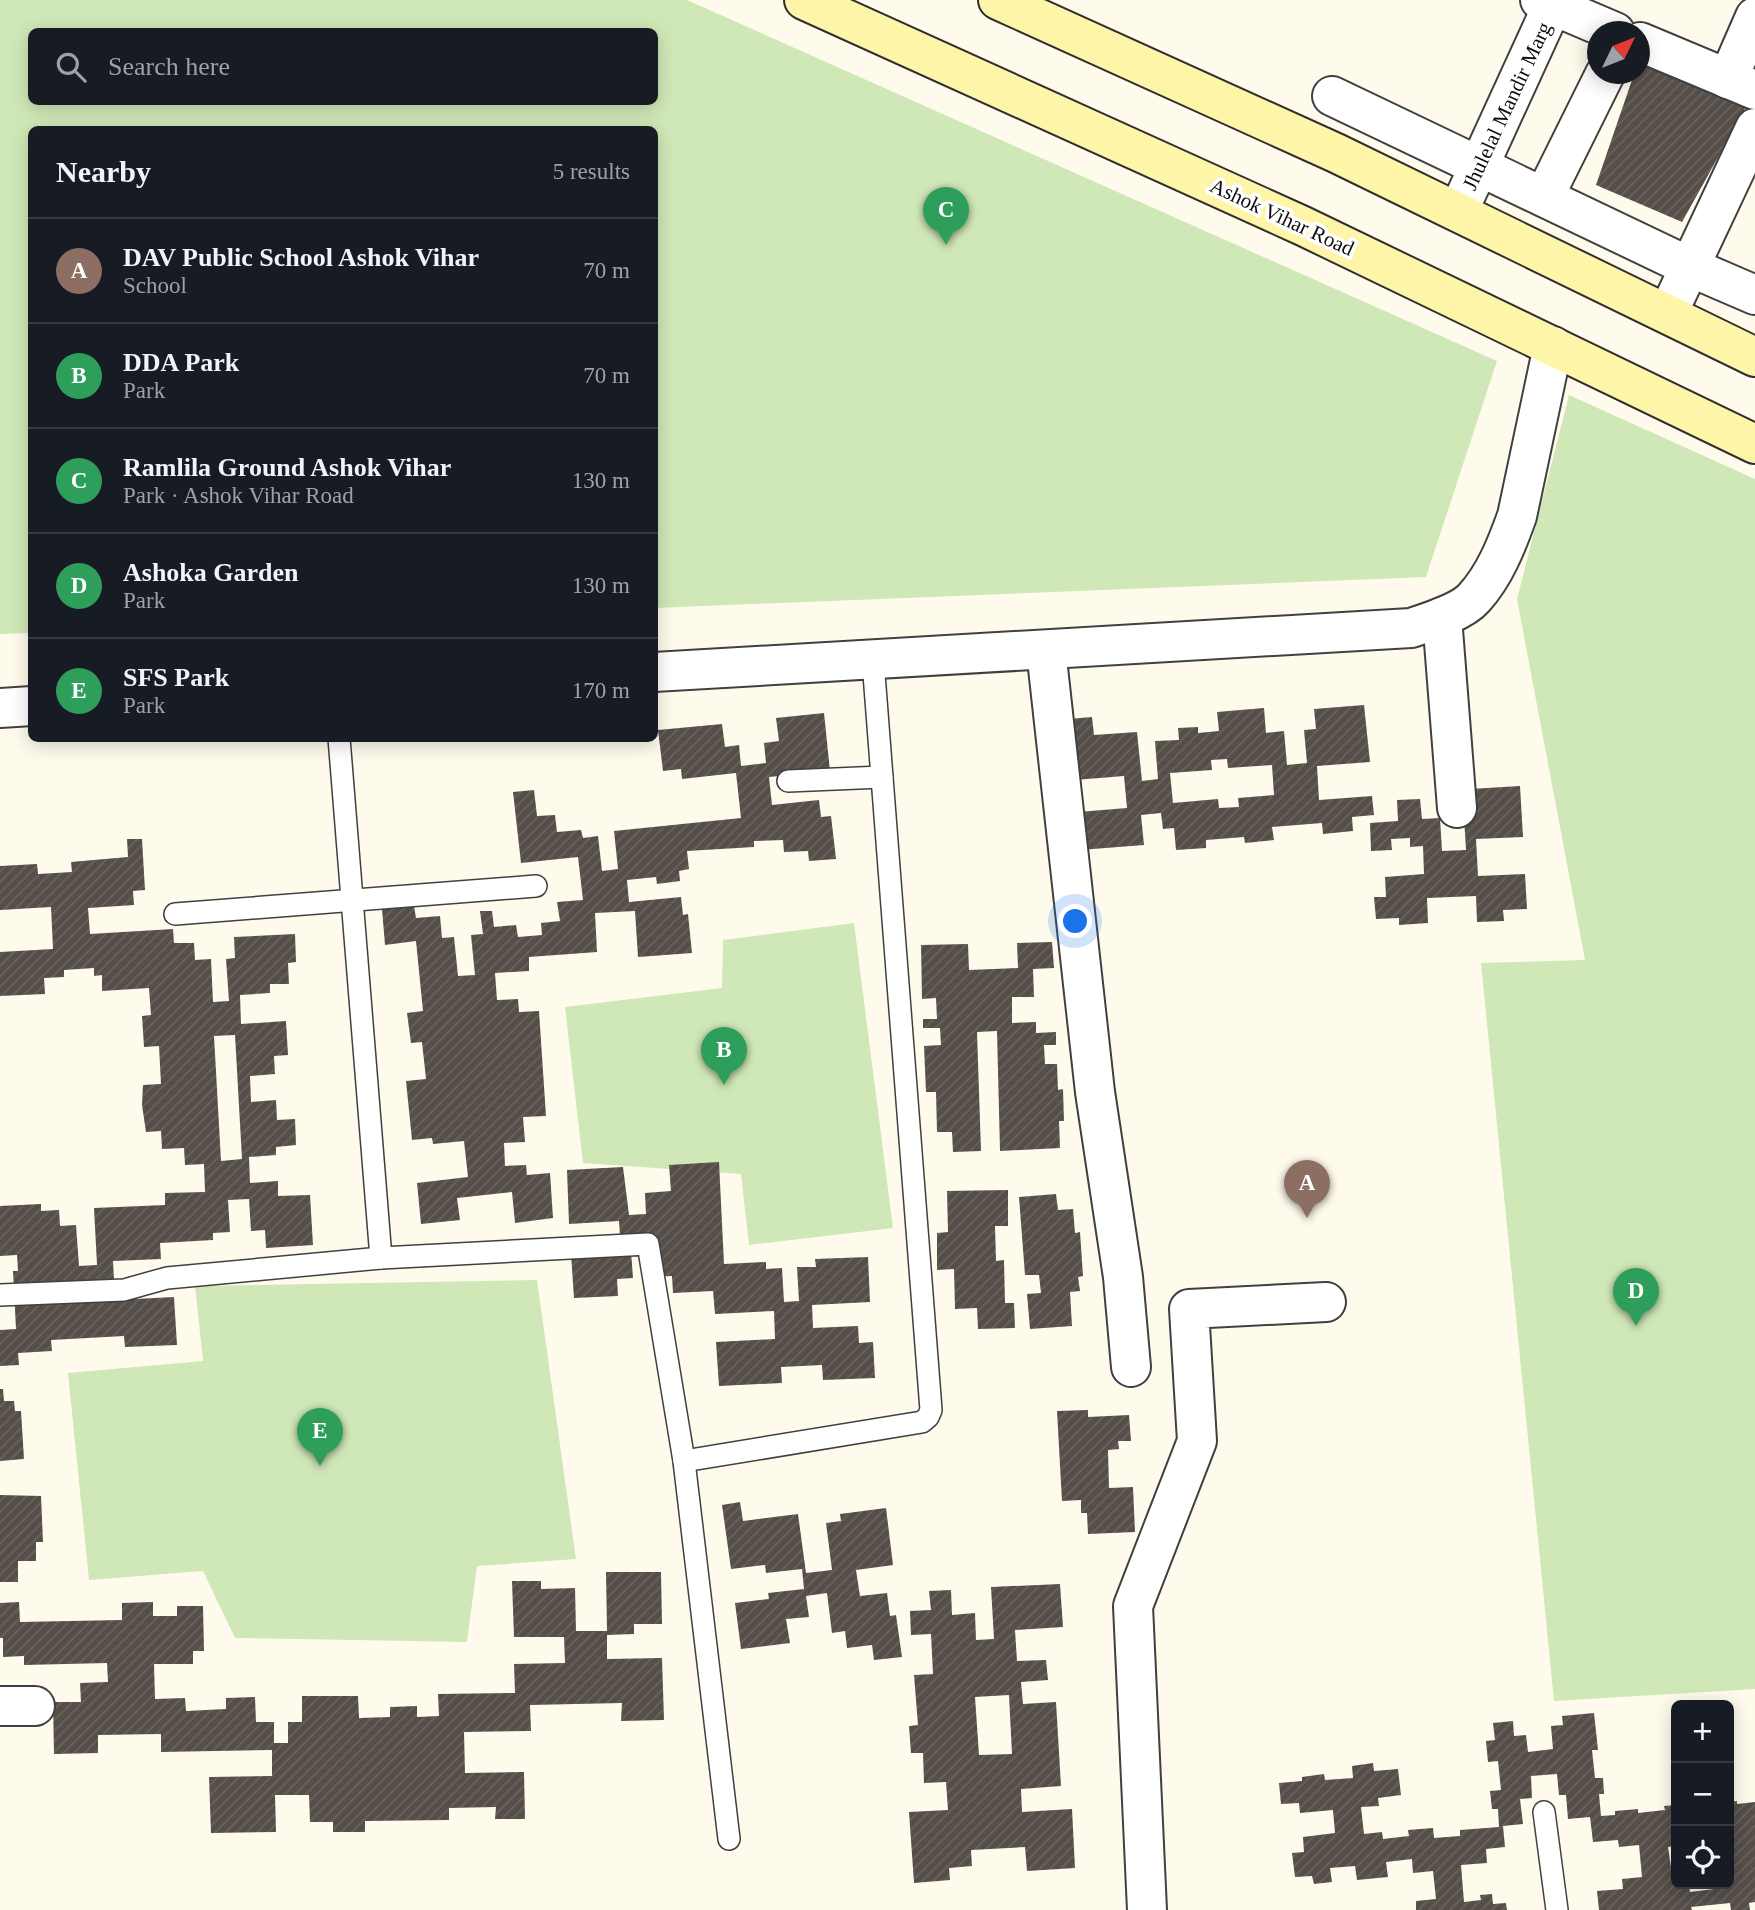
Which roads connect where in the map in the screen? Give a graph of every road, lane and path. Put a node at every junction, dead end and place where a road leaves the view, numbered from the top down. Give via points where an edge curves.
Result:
1 (804, 0) edge
2 (998, 0) edge
3 (1550, 2) edge
4 (1755, 17) edge
5 (1591, 21) edge
6 (1650, 46) edge
7 (1600, 84) edge
8 (1741, 84) edge
9 (1332, 96) dead end
10 (1755, 128) edge
11 (1480, 165) junction
12 (1544, 197) junction
13 (1458, 212) junction
14 (1690, 267) junction
15 (1755, 295) edge
16 (1668, 313) junction
17 (1553, 346) junction
18 (1755, 357) edge
19 (1755, 444) edge
20 (1442, 617) junction
21 (1046, 650) junction
22 (873, 660) junction
23 (658, 673) edge
24 (28, 706) edge
25 (0, 708) edge
26 (339, 742) edge
27 (882, 777) junction
28 (789, 781) dead end
29 (1457, 808) dead end
30 (536, 886) dead end
31 (352, 901) junction
32 (175, 914) dead end
33 (381, 1258) junction
34 (0, 1295) edge
35 (1326, 1302) dead end
36 (1131, 1367) dead end
37 (684, 1461) junction
38 (1544, 1812) dead end
39 (729, 1839) dead end
40 (1147, 1910) edge
41 (1557, 1910) edge

1 - 17 main road, Ashok Vihar Road via 1303,226
2 - 13 main road
3 - 5 street
3 - 11 street, Jhulelal Mandir Marg
4 - 8 street
6 - 8 street
7 - 12 street
9 - 11 street
10 - 14 street
11 - 12 street
11 - 13 street, Jhulelal Mandir Marg
12 - 14 street
13 - 16 main road
14 - 15 street
14 - 16 street
16 - 18 main road
17 - 19 main road, Ashok Vihar Road
17 - 20 street via 1508,542 1473,600
20 - 21 street via 1411,628
20 - 29 street
21 - 22 street
21 - 36 street
22 - 23 street
22 - 27 lane
24 - 25 street
26 - 31 lane
27 - 28 lane
27 - 37 lane via 931,1410 922,1422
30 - 31 lane
31 - 32 lane
31 - 33 lane
33 - 34 lane via 167,1278 124,1290
33 - 37 lane via 649,1244
35 - 40 street via 1189,1309 1197,1441 1133,1606
37 - 39 lane
38 - 41 lane

